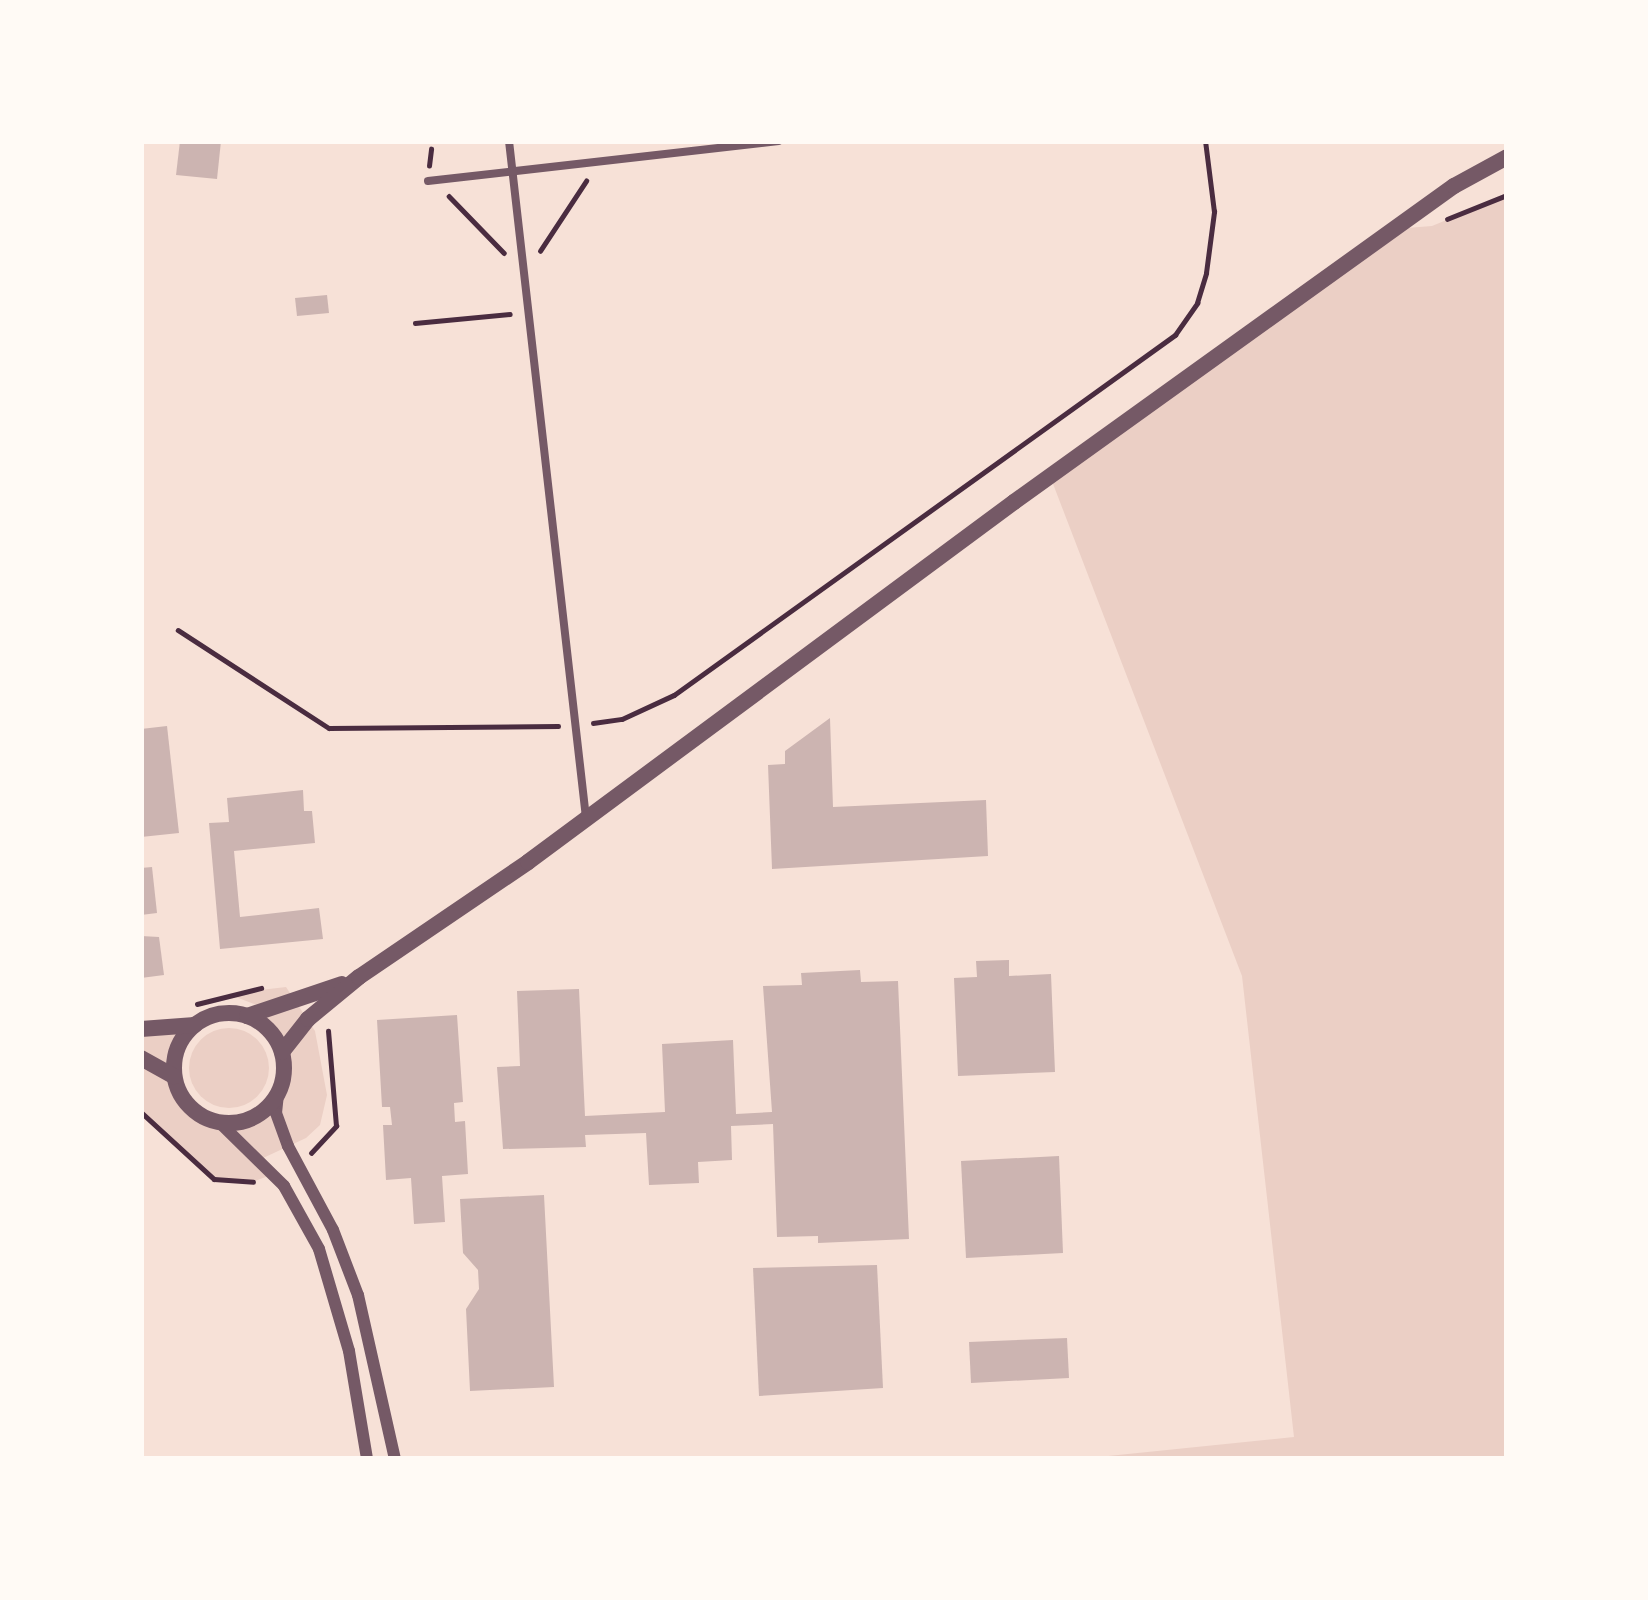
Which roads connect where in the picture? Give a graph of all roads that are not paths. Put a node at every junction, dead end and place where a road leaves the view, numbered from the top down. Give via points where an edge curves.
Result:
1 (508, 141) edge
2 (779, 141) edge
3 (1507, 158) edge
4 (512, 170) junction
5 (428, 181) dead end
6 (586, 819) junction
7 (359, 977) junction
8 (192, 1016) junction
9 (247, 1016) junction
10 (141, 1029) edge
11 (282, 1052) junction
12 (141, 1058) edge
13 (174, 1076) junction
14 (278, 1094) junction
15 (220, 1123) junction
16 (368, 1459) edge
17 (394, 1459) edge

1 - 4 lane
2 - 4 lane
3 - 6 street via 1454,186
4 - 5 lane
4 - 6 lane
6 - 7 street
7 - 9 street
7 - 11 street via 308,1018
8 - 9 street
8 - 10 street
8 - 13 street
9 - 11 street
11 - 14 street
12 - 13 street
13 - 15 street via 191,1108
14 - 15 street via 253,1118
14 - 17 street via 288,1146 358,1295
15 - 16 street via 284,1186 319,1249 349,1351

